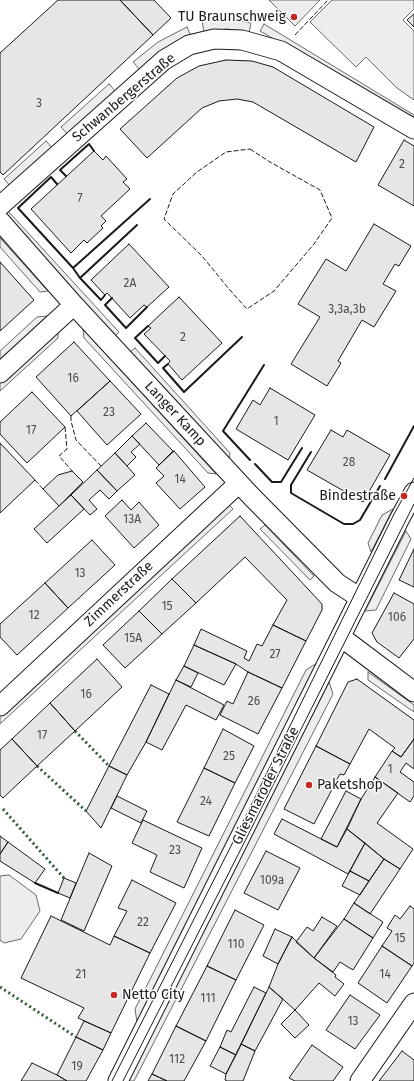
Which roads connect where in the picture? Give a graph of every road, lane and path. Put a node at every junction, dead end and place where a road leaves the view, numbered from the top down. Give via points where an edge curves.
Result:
1 (414, 129) edge
2 (0, 206) edge
3 (0, 221) edge
4 (74, 306) junction
5 (0, 373) edge
6 (239, 483) junction
7 (414, 492) edge
8 (360, 598) junction
9 (340, 637) junction
10 (414, 692) edge
11 (0, 706) edge
12 (414, 1003) edge
13 (118, 1081) edge
14 (360, 1081) edge

1 - 2 street, Schwanbergerstraße via 281,51 242,40 214,39 189,45 164,60
3 - 4 street, Langer Kamp
4 - 5 street
4 - 6 street, Langer Kamp
6 - 8 street, Langer Kamp via 337,583
6 - 11 street, Zimmerstraße
7 - 8 street, Gliesmaroder Straße
8 - 9 street, Gliesmaroder Straße
9 - 10 street
9 - 13 street, Gliesmaroder Straße
12 - 14 street

